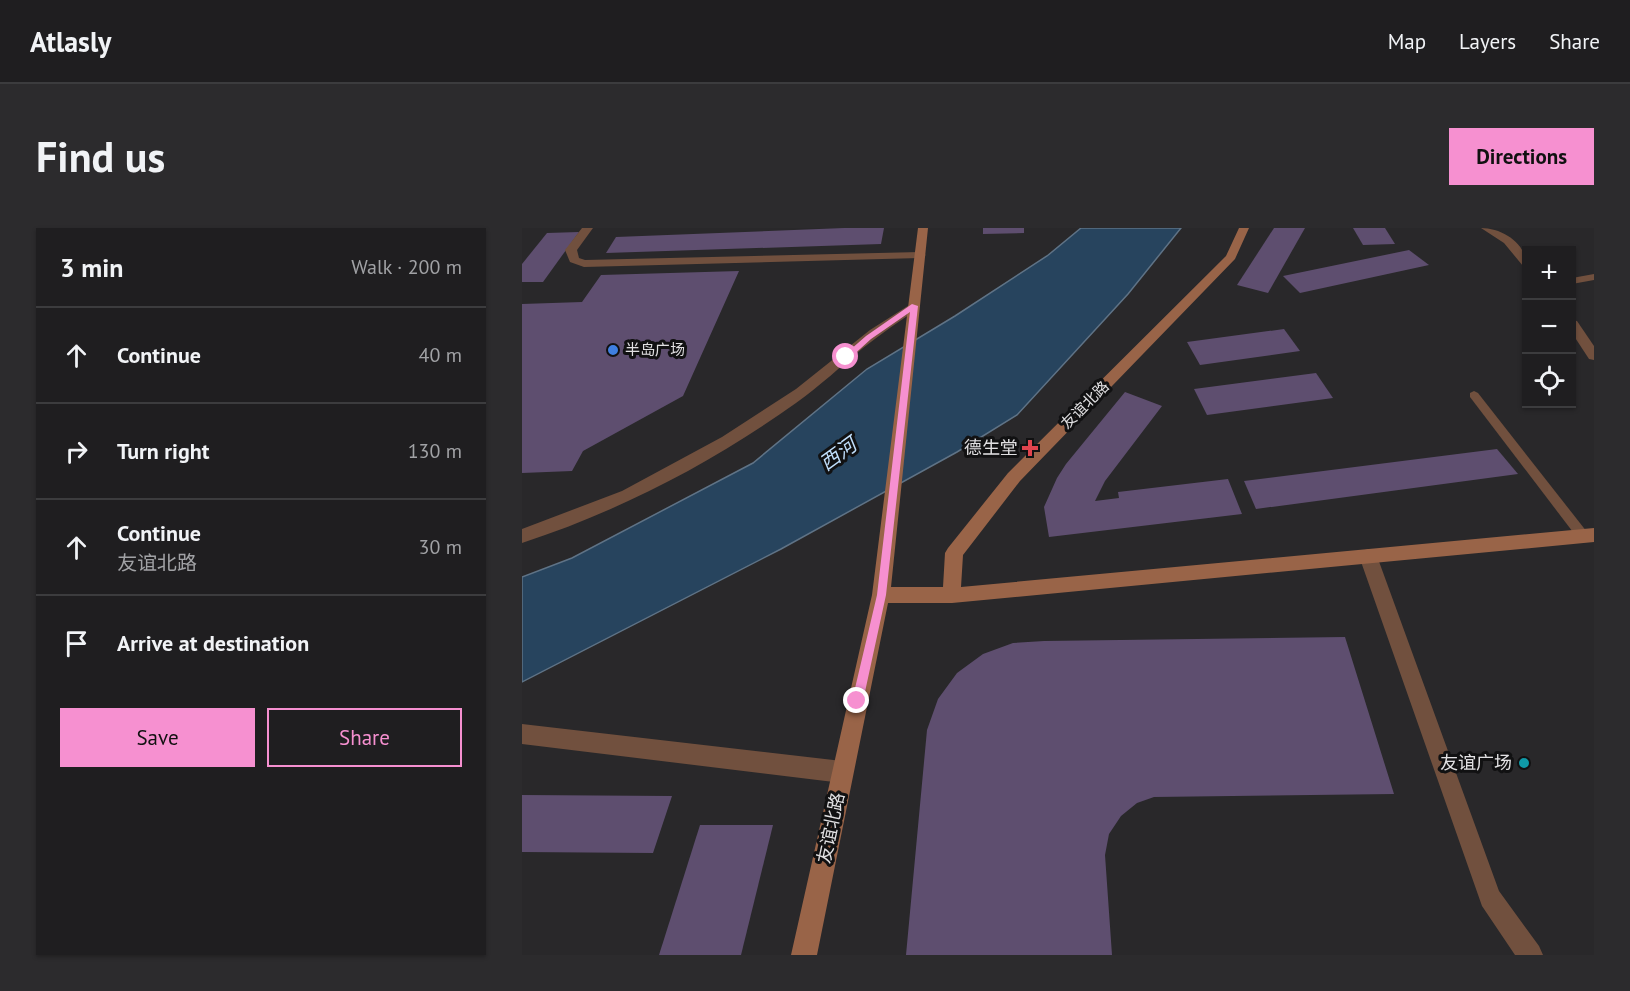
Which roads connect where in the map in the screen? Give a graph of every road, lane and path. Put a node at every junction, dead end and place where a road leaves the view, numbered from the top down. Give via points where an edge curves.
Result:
1 (588, 228) edge
2 (923, 228) edge
3 (1244, 228) edge
4 (1486, 228) edge
5 (920, 255) junction
6 (1522, 258) edge
7 (1594, 277) edge
8 (1576, 280) edge
9 (914, 306) junction
10 (1576, 330) edge
11 (1594, 356) edge
12 (1474, 395) dead end
13 (522, 536) edge
14 (1589, 536) edge
15 (1368, 556) junction
16 (881, 595) junction
17 (952, 595) junction
18 (522, 734) edge
19 (842, 772) junction
20 (804, 955) edge
21 (1530, 955) edge

1 - 5 street via 572,250 574,260 584,264
2 - 5 main road, 友谊北路
3 - 17 main road, 友谊北路 via 1231,256 1014,477 954,553
4 - 6 street via 1508,241
5 - 9 main road, 友谊北路
7 - 8 lane
9 - 13 street via 868,337 792,399 720,446 624,495
9 - 16 main road, 友谊北路
10 - 11 street
12 - 14 lane
14 - 15 main road
15 - 17 main road
15 - 21 street via 1490,898
16 - 17 main road
16 - 19 main road, 友谊北路
18 - 19 street
19 - 20 main road, 友谊北路

